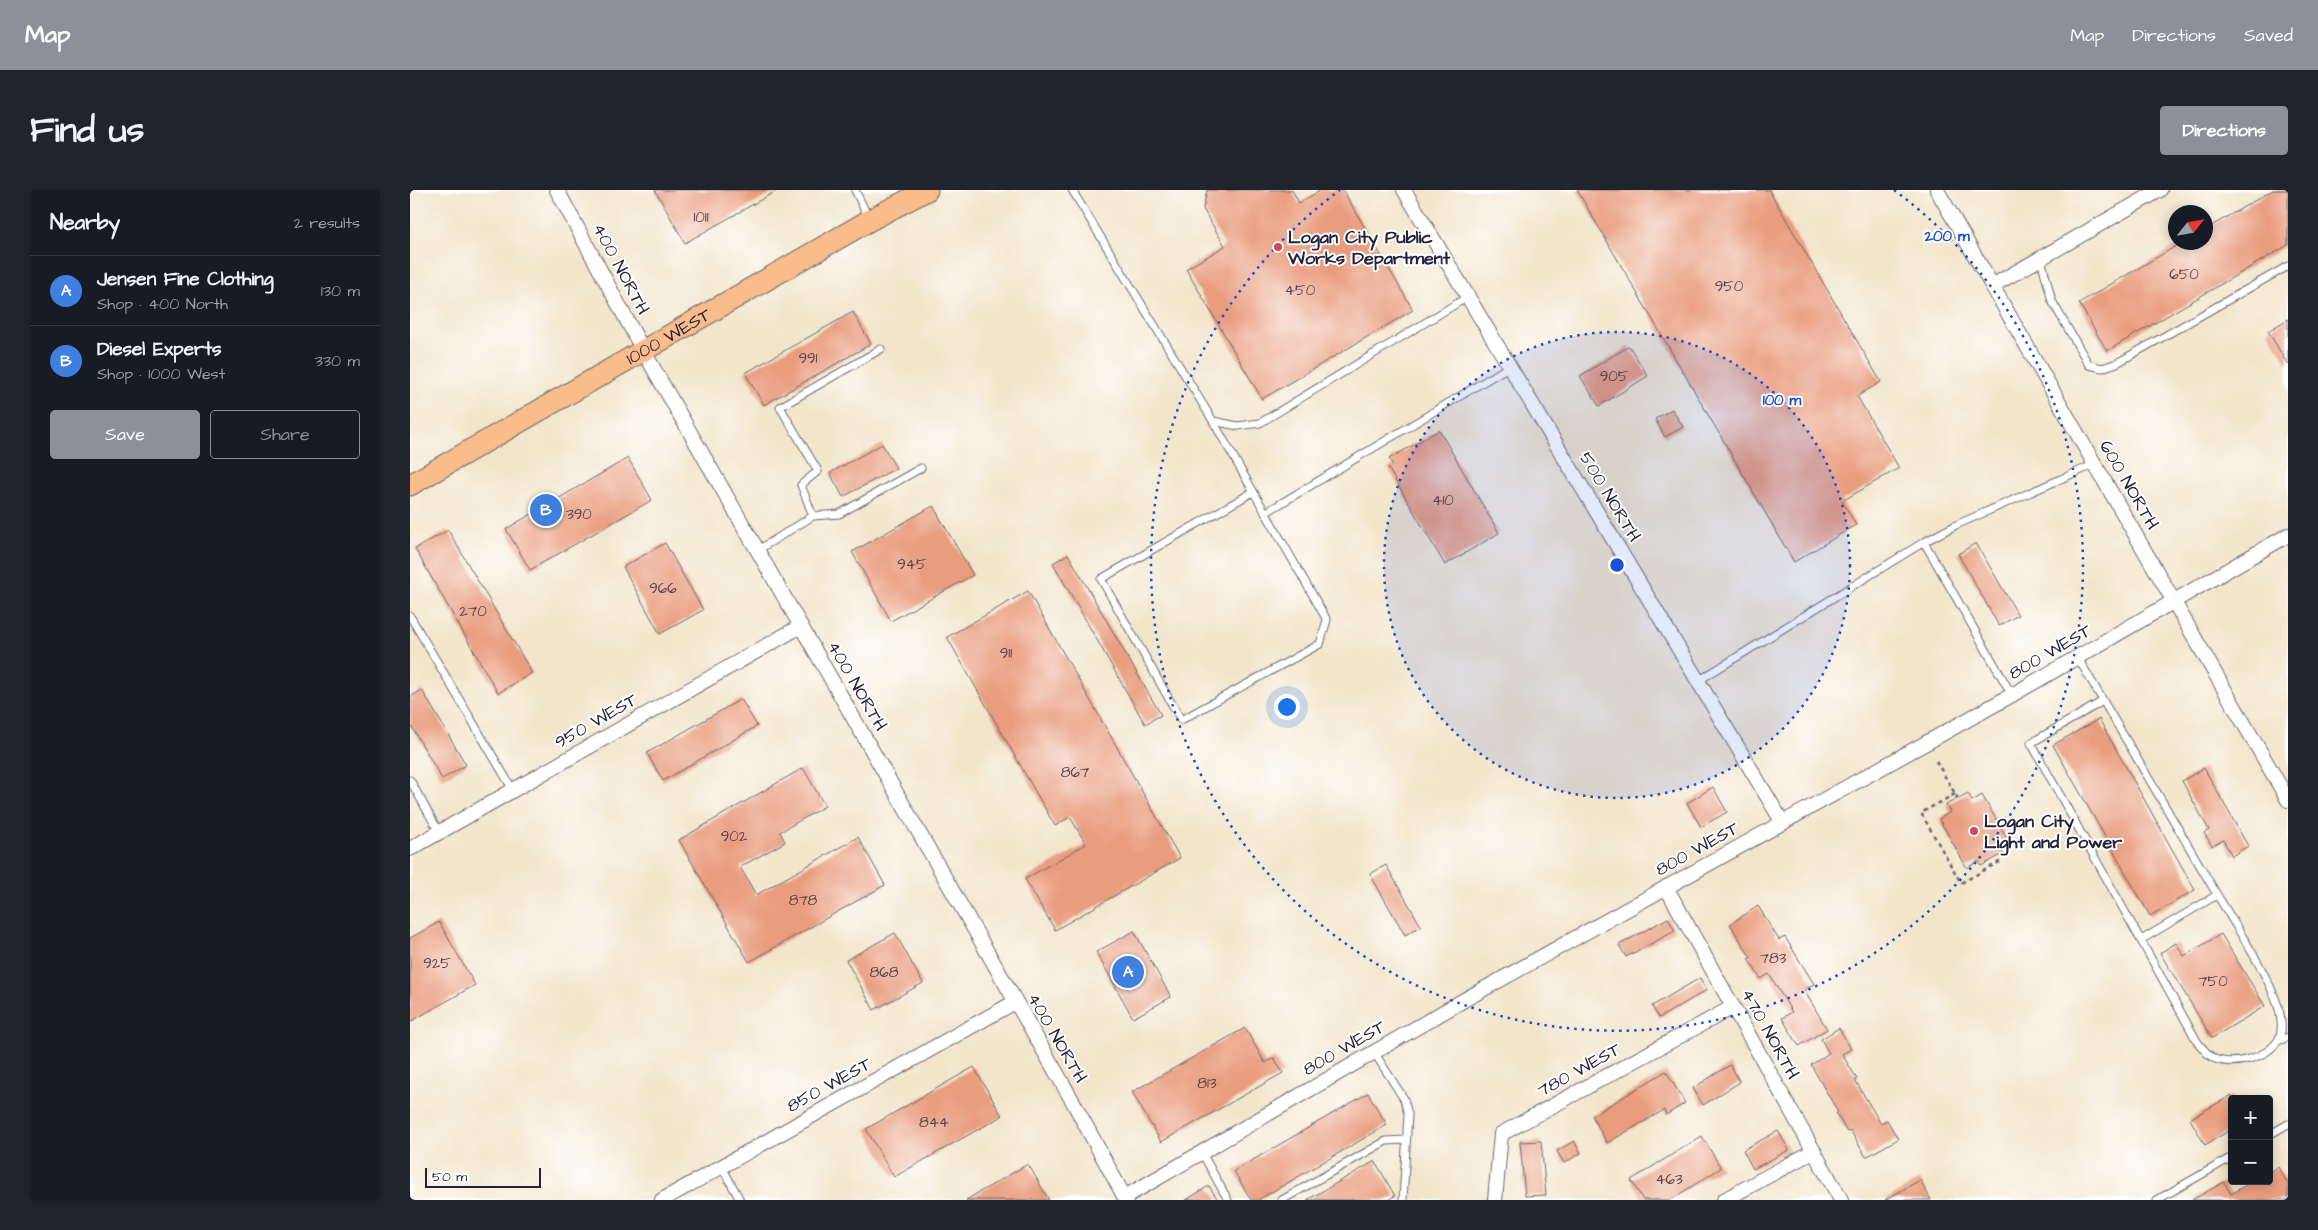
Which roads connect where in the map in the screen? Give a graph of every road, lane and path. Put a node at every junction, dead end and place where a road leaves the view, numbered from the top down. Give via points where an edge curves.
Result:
1 (557, 190) edge
2 (855, 190) edge
3 (927, 190) edge
4 (1072, 190) edge
5 (1404, 190) edge
6 (1937, 190) edge
7 (2157, 191) edge
8 (870, 220) junction
9 (2041, 259) junction
10 (2288, 266) edge
11 (1992, 286) junction
12 (1469, 296) junction
13 (881, 349) dead end
14 (644, 352) junction
15 (1510, 366) junction
16 (1213, 420) junction
17 (2095, 464) junction
18 (922, 468) dead end
19 (410, 485) edge
20 (1253, 492) junction
21 (1265, 513) junction
22 (813, 516) junction
23 (2288, 535) edge
24 (1924, 542) junction
25 (758, 550) junction
26 (2175, 601) junction
27 (410, 616) edge
28 (802, 626) junction
29 (2078, 658) junction
30 (1698, 681) junction
31 (2012, 695) junction
32 (2104, 701) junction
33 (1936, 761) dead end
34 (410, 780) edge
35 (513, 790) junction
36 (1955, 794) junction
37 (1958, 799) dead end
38 (2288, 800) edge
39 (1782, 823) junction
40 (439, 832) junction
41 (410, 849) edge
42 (2003, 860) dead end
43 (1666, 887) junction
44 (2217, 895) junction
45 (2141, 940) junction
46 (1015, 1002) junction
47 (1733, 1007) junction
48 (2288, 1036) edge
49 (2278, 1042) junction
50 (1374, 1052) junction
51 (2288, 1124) edge
52 (2273, 1133) edge
53 (1406, 1140) junction
54 (1814, 1151) junction
55 (1202, 1153) junction
56 (2228, 1159) edge
57 (722, 1167) junction
58 (1126, 1199) edge
59 (662, 1200) edge
60 (740, 1200) edge
61 (1228, 1200) edge
62 (1282, 1200) edge
63 (1403, 1200) edge
64 (1495, 1200) edge
65 (1724, 1200) edge
66 (1841, 1200) edge
67 (2158, 1200) edge

1 - 14 street, 400 NORTH
2 - 8 lane
3 - 8 main road, 1000 WEST
4 - 16 lane
5 - 12 street, 500 NORTH
6 - 11 street, 600 NORTH
7 - 9 street
8 - 14 main road, 1000 WEST
9 - 10 lane via 2052,301 2090,365 2102,368 2117,363
9 - 11 street
11 - 17 street, 600 NORTH
12 - 15 street, 500 NORTH
12 - 16 lane via 1260,422 1238,426
13 - 22 lane via 780,407 818,471 801,485
14 - 19 main road, 1000 WEST
14 - 25 street, 400 NORTH
15 - 21 lane
15 - 30 street, 500 NORTH
16 - 20 lane
17 - 24 lane
17 - 26 street, 600 NORTH
18 - 22 lane via 839,514
20 - 21 lane
20 - 21 lane via 1101,579 1180,720 1320,644 1326,620
22 - 25 lane
23 - 26 street, 800 WEST
24 - 30 lane
24 - 31 lane
25 - 28 street, 400 NORTH
26 - 29 street, 800 WEST
26 - 38 street, 600 NORTH
27 - 35 lane
28 - 35 street, 950 WEST
28 - 46 street, 400 NORTH
29 - 31 street, 800 WEST
29 - 32 lane
30 - 39 street, 500 NORTH
31 - 39 street, 800 WEST
32 - 44 lane
32 - 45 lane via 2031,743
33 - 36 path
34 - 40 lane
35 - 40 street, 950 WEST
36 - 37 path
36 - 42 path via 1921,813 1961,883
39 - 43 street, 800 WEST
40 - 41 street, 950 WEST
43 - 47 street, 470 NORTH
43 - 50 street, 800 WEST
44 - 45 lane
44 - 49 lane via 2278,1005 2282,1023
45 - 49 lane via 2198,1043 2207,1053 2217,1060 2236,1062 2264,1054
46 - 57 street, 850 WEST
46 - 58 street, 400 NORTH
47 - 54 street, 470 NORTH
47 - 64 street, 780 WEST via 1501,1134
48 - 49 lane
50 - 53 lane via 1404,1099 1408,1114
50 - 55 street, 800 WEST
51 - 52 lane
53 - 62 lane via 1386,1141
53 - 63 lane
54 - 65 street
54 - 66 street, 470 NORTH
55 - 58 street, 800 WEST
55 - 61 lane
56 - 67 lane
57 - 59 street, 850 WEST
57 - 60 lane

